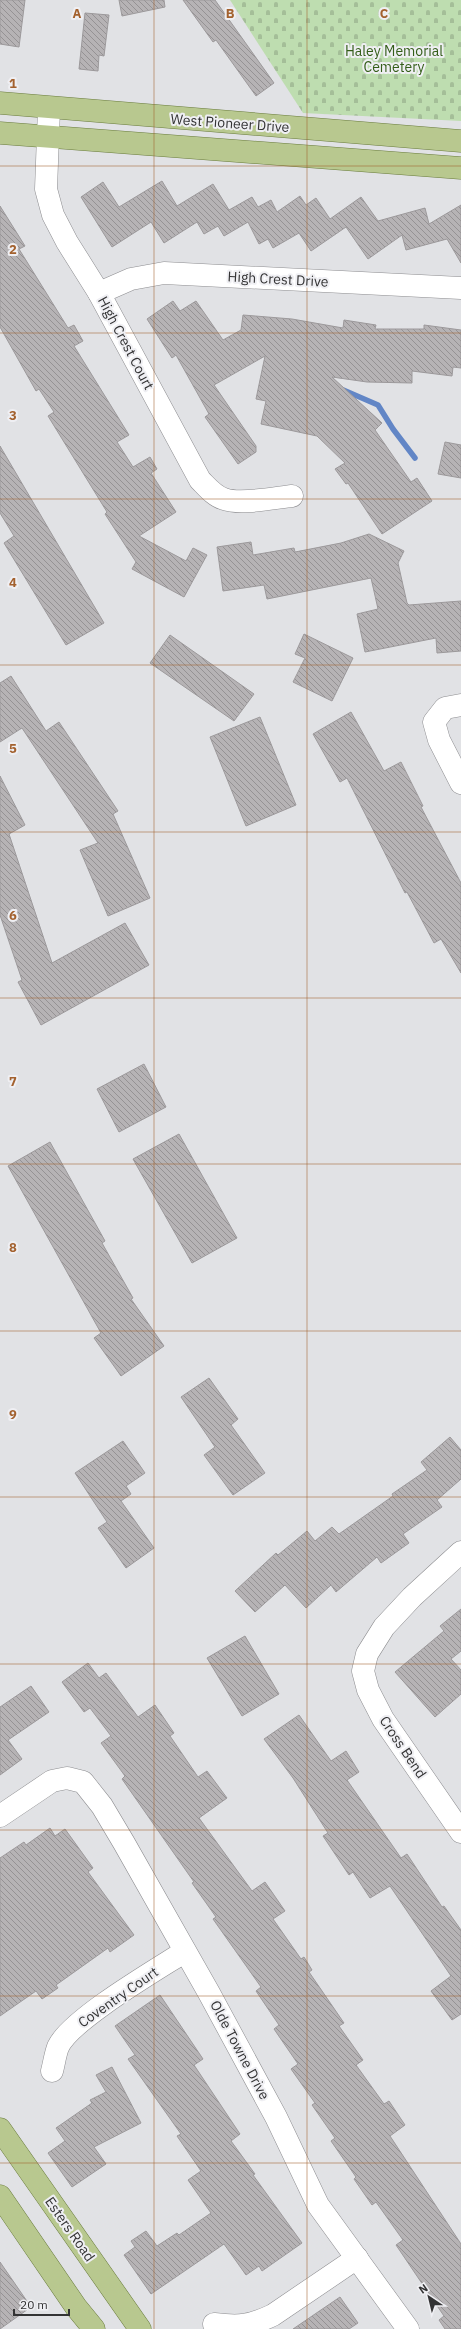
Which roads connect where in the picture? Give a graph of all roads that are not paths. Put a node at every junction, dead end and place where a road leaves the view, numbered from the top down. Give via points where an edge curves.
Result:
1 (0, 104) edge
2 (49, 109) junction
3 (0, 134) edge
4 (47, 138) junction
5 (461, 141) edge
6 (461, 168) edge
7 (461, 288) edge
8 (99, 294) junction
9 (292, 496) dead end
10 (453, 706) edge
11 (461, 783) edge
12 (461, 1552) edge
13 (0, 1816) edge
14 (461, 1832) edge
15 (184, 1952) junction
16 (52, 2071) dead end
17 (0, 2129) edge
18 (0, 2196) edge
19 (357, 2258) junction
20 (214, 2324) dead end
21 (94, 2329) edge
22 (140, 2329) edge
23 (408, 2329) edge

1 - 2 main road, West Pioneer Drive
2 - 4 street, High Crest Court
2 - 5 main road, West Pioneer Drive
3 - 4 main road, West Pioneer Drive
4 - 6 main road, West Pioneer Drive
4 - 8 street, High Crest Court via 45,166 48,202 67,242
7 - 8 street, High Crest Drive via 164,273 131,279
8 - 9 street, High Crest Court via 200,480 212,493 224,500
10 - 11 street via 434,722 439,740
12 - 14 street, Cross Bend via 384,1627 367,1654 363,1671 383,1719
13 - 15 street, Olde Towne Drive via 52,1781 68,1778 83,1782 102,1806
15 - 16 street, Coventry Court via 92,2013 70,2031 58,2047
15 - 19 street, Olde Towne Drive via 276,2117 318,2205
17 - 22 main road, Esters Road
18 - 21 main road via 76,2307
19 - 20 street via 260,2322 239,2327
19 - 23 street, Olde Towne Drive

